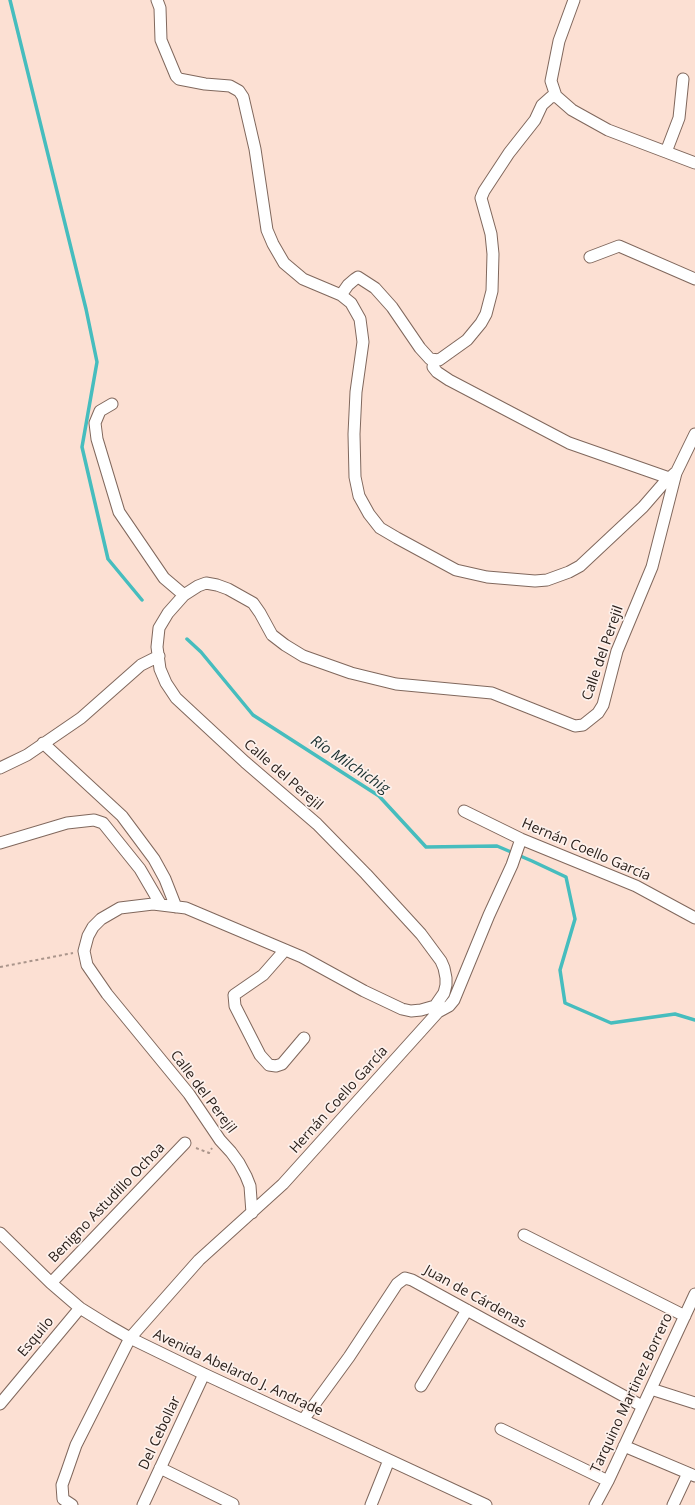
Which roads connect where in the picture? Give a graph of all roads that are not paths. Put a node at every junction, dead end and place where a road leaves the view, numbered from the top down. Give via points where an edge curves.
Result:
1 (157, 0) edge
2 (574, 0) edge
3 (683, 79) dead end
4 (556, 96) junction
5 (666, 152) junction
6 (695, 163) edge
7 (590, 257) dead end
8 (695, 279) edge
9 (341, 295) junction
10 (434, 360) junction
11 (112, 404) dead end
12 (694, 437) edge
13 (672, 475) junction
14 (184, 595) junction
15 (158, 656) junction
16 (43, 744) junction
17 (0, 768) edge
18 (464, 811) dead end
19 (0, 843) edge
20 (519, 843) junction
21 (161, 905) junction
22 (176, 907) junction
23 (695, 918) edge
24 (285, 950) junction
25 (436, 1009) junction
26 (304, 1038) dead end
27 (186, 1144) dead end
28 (252, 1213) junction
29 (0, 1233) edge
30 (524, 1235) dead end
31 (51, 1284) junction
32 (694, 1301) edge
33 (80, 1308) junction
34 (467, 1310) junction
35 (685, 1316) junction
36 (130, 1338) junction
37 (204, 1374) junction
38 (421, 1386) dead end
39 (651, 1389) junction
40 (4, 1390) edge
41 (0, 1404) edge
42 (695, 1404) edge
43 (642, 1406) junction
44 (303, 1420) junction
45 (501, 1429) dead end
46 (624, 1446) junction
47 (389, 1460) junction
48 (160, 1468) junction
49 (691, 1475) edge
50 (608, 1481) junction
51 (67, 1502) edge
52 (233, 1504) dead end
53 (143, 1505) edge
54 (371, 1505) edge
55 (486, 1505) edge
56 (595, 1505) edge
57 (673, 1505) edge

1 - 9 street via 160,8 161,40 176,76 179,79 205,84 230,86 243,97 256,149 267,230 284,263 303,278
2 - 4 street via 559,41 551,81
3 - 5 street via 679,118
4 - 5 street via 572,110 608,130
4 - 10 street via 542,105 535,120 509,153 481,198 491,234 493,254 492,291 486,314 467,340 443,357
5 - 6 street
7 - 8 street via 619,246
9 - 10 street via 354,279 362,279 368,283 392,307 426,354
9 - 13 street via 351,303 360,319 363,342 356,392 354,434 355,477 359,496 380,528 397,538 456,570 487,577 547,580 580,566 643,507
10 - 13 street via 433,367 449,380 569,444
11 - 14 street via 100,411 95,423 119,512 164,578
12 - 13 street, Calle del Perejil
13 - 14 street, Calle del Perejil via 652,567 617,651 603,705 598,714 579,726 492,693 396,684 352,673 303,656 285,645 272,635 253,603 228,589 206,583
14 - 15 street, Calle del Perejil via 159,628
15 - 16 street via 141,665 81,718
15 - 25 street, Calle del Perejil via 160,669 176,698 317,824 421,934 444,968 446,985
16 - 17 street
16 - 22 street via 122,816 154,859 165,878
18 - 20 street, Hernán Coello García
19 - 21 street via 67,823 94,820 103,823 140,869
20 - 23 street, Hernán Coello García via 636,886
20 - 25 street, Hernán Coello García via 454,1000 448,1006
21 - 22 street
21 - 28 street, Calle del Perejil via 120,908 101,919 88,936 84,951 87,965 107,994 189,1094 231,1152 250,1186
22 - 24 street via 186,908
24 - 25 street via 402,1009
24 - 26 street via 262,975 234,995 235,1006 260,1055 269,1066 282,1064
25 - 28 street, Hernán Coello García via 283,1184
27 - 31 street, Benigno Astudillo Ochoa
28 - 36 street, Hernán Coello García via 200,1260
29 - 31 street, Avenida Abelardo J. Andrade
30 - 35 street
31 - 33 street, Avenida Abelardo J. Andrade
32 - 35 street, Tarquino Martinez Borrero
33 - 36 street, Avenida Abelardo J. Andrade
33 - 40 street, Esquilo
34 - 38 street
34 - 43 street, Juan de Cárdenas
34 - 44 street, Juan de Cárdenas via 405,1278 397,1284 349,1357
35 - 39 street, Tarquino Martinez Borrero
36 - 37 street, Avenida Abelardo J. Andrade
36 - 51 street, Hernán Coello García via 76,1446 62,1485
37 - 44 street, Avenida Abelardo J. Andrade
37 - 48 street, Del Cebollar
39 - 42 street
39 - 43 street, Tarquino Martinez Borrero
40 - 41 street, Esquilo
43 - 46 street, Tarquino Martinez Borrero
44 - 47 street, Avenida Abelardo J. Andrade
45 - 50 street
46 - 49 street
46 - 50 street, Tarquino Martinez Borrero
47 - 54 street
47 - 55 street, Avenida Abelardo J. Andrade
48 - 52 street
48 - 53 street, Del Cebollar
49 - 57 street
50 - 56 street, Tarquino Martinez Borrero

